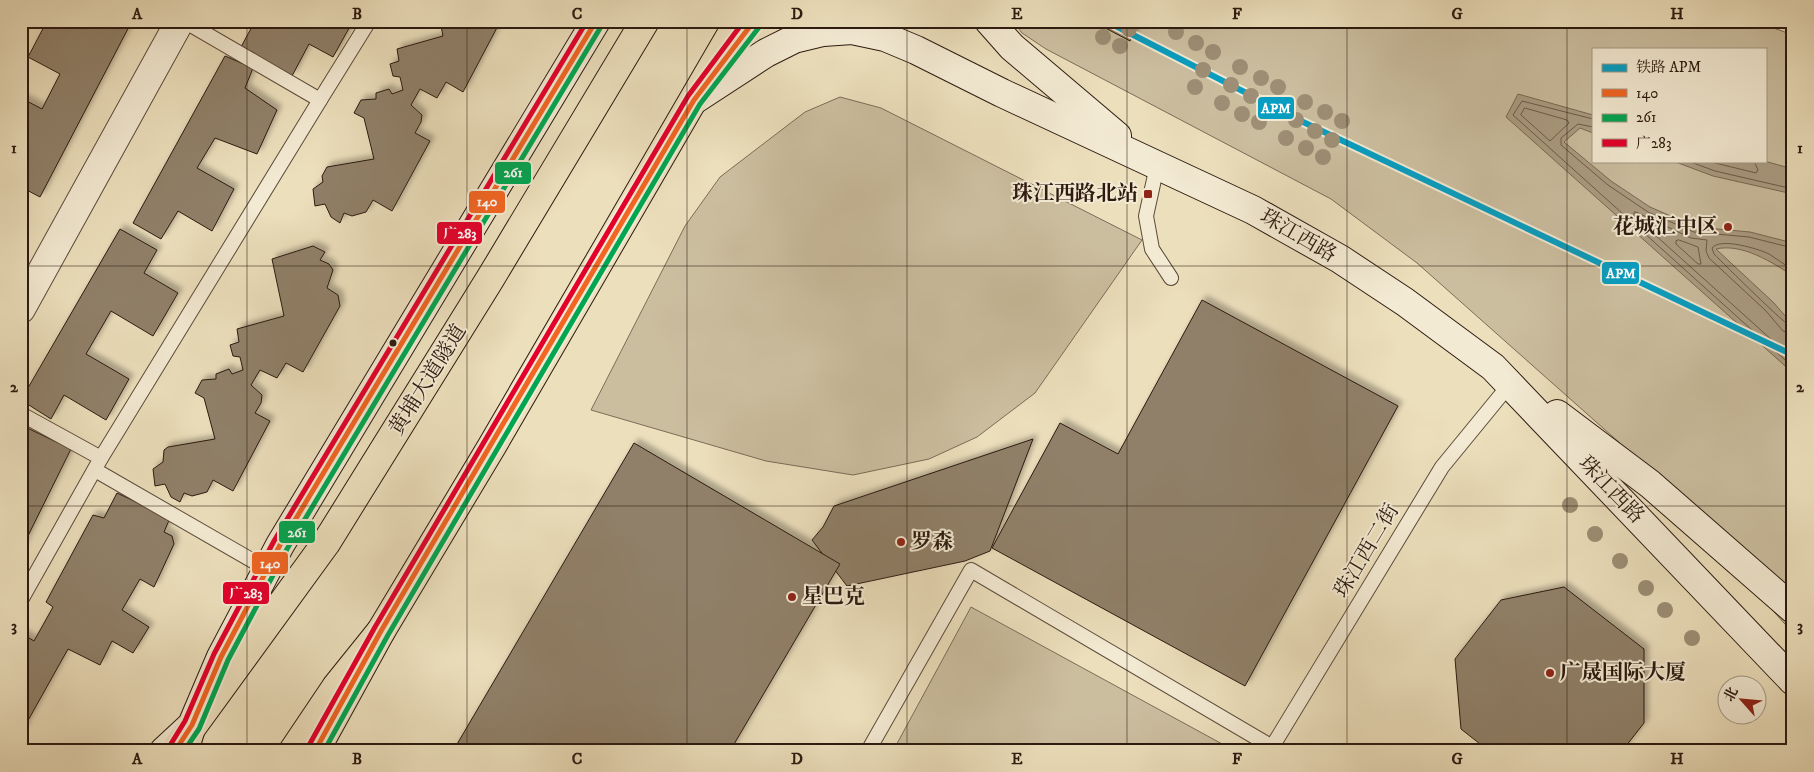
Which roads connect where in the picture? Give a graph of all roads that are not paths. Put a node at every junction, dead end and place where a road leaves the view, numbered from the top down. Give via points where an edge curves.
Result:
1 (180, 21) edge
2 (184, 21) edge
3 (369, 21) edge
4 (596, 21) edge
5 (645, 21) edge
6 (739, 21) edge
7 (754, 21) edge
8 (989, 21) edge
9 (320, 100) junction
10 (694, 100) junction
11 (1153, 164) junction
12 (1171, 278) dead end
13 (21, 309) edge
14 (1502, 376) junction
15 (21, 414) edge
16 (98, 464) junction
17 (267, 569) junction
18 (21, 600) edge
19 (1793, 609) edge
20 (381, 631) junction
21 (1793, 681) edge
22 (192, 725) junction
23 (1276, 749) edge
24 (164, 751) edge
25 (175, 751) edge
26 (184, 751) edge
27 (293, 751) edge
28 (315, 751) edge
29 (868, 751) edge

1 - 13 main road
2 - 9 lane
3 - 9 lane
4 - 17 main road
5 - 22 main road, 黄埔大道隧道 via 326,543
6 - 10 main road
7 - 10 main road
8 - 11 main road via 1012,47
9 - 16 lane
10 - 11 main road, 珠江西路 via 766,53 794,39 852,30 885,37 916,50
10 - 20 main road
11 - 12 lane via 1146,216 1152,249
11 - 14 main road, 珠江西路 via 1253,210 1340,259 1405,302
14 - 19 main road via 1650,484
14 - 21 main road, 珠江西路
14 - 23 lane, 珠江西二街 via 1442,467
15 - 16 lane
16 - 17 lane
16 - 18 lane
17 - 22 main road via 221,657
20 - 27 main road via 336,686
20 - 28 main road
22 - 24 main road
22 - 25 main road, 黄埔大道隧道
22 - 26 main road
23 - 29 lane via 971,570

